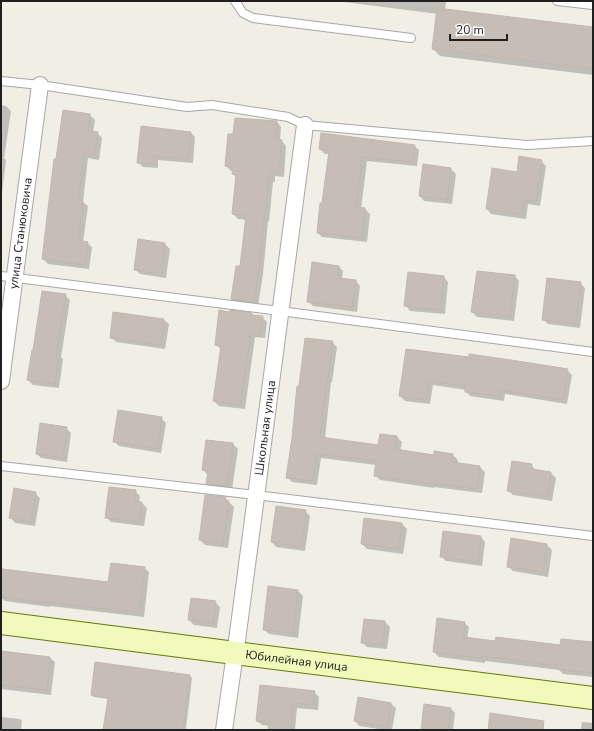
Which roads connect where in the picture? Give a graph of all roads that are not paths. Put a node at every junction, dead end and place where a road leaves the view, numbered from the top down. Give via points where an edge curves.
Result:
1 (235, 1) edge
2 (557, 1) edge
3 (593, 6) edge
4 (411, 38) dead end
5 (1, 81) edge
6 (40, 85) junction
7 (305, 125) junction
8 (593, 141) edge
9 (8, 276) edge
10 (280, 311) junction
11 (593, 352) edge
12 (1, 381) edge
13 (1, 466) edge
14 (256, 495) junction
15 (593, 536) edge
16 (1, 623) edge
17 (235, 653) junction
18 (593, 698) edge
19 (224, 730) edge

1 - 4 lane via 243,14 252,18
2 - 3 lane
5 - 6 lane
6 - 7 lane via 188,107 220,106 288,117
6 - 9 street, улица Станюковича
7 - 8 lane via 527,145
7 - 10 street, Школьная улица
9 - 10 lane
9 - 12 street, улица Станюковича
10 - 11 lane
10 - 14 street, Школьная улица
13 - 14 lane
14 - 15 lane
14 - 17 street, Школьная улица
16 - 17 main road, Юбилейная улица
17 - 18 main road, Юбилейная улица
17 - 19 street, Школьная улица

